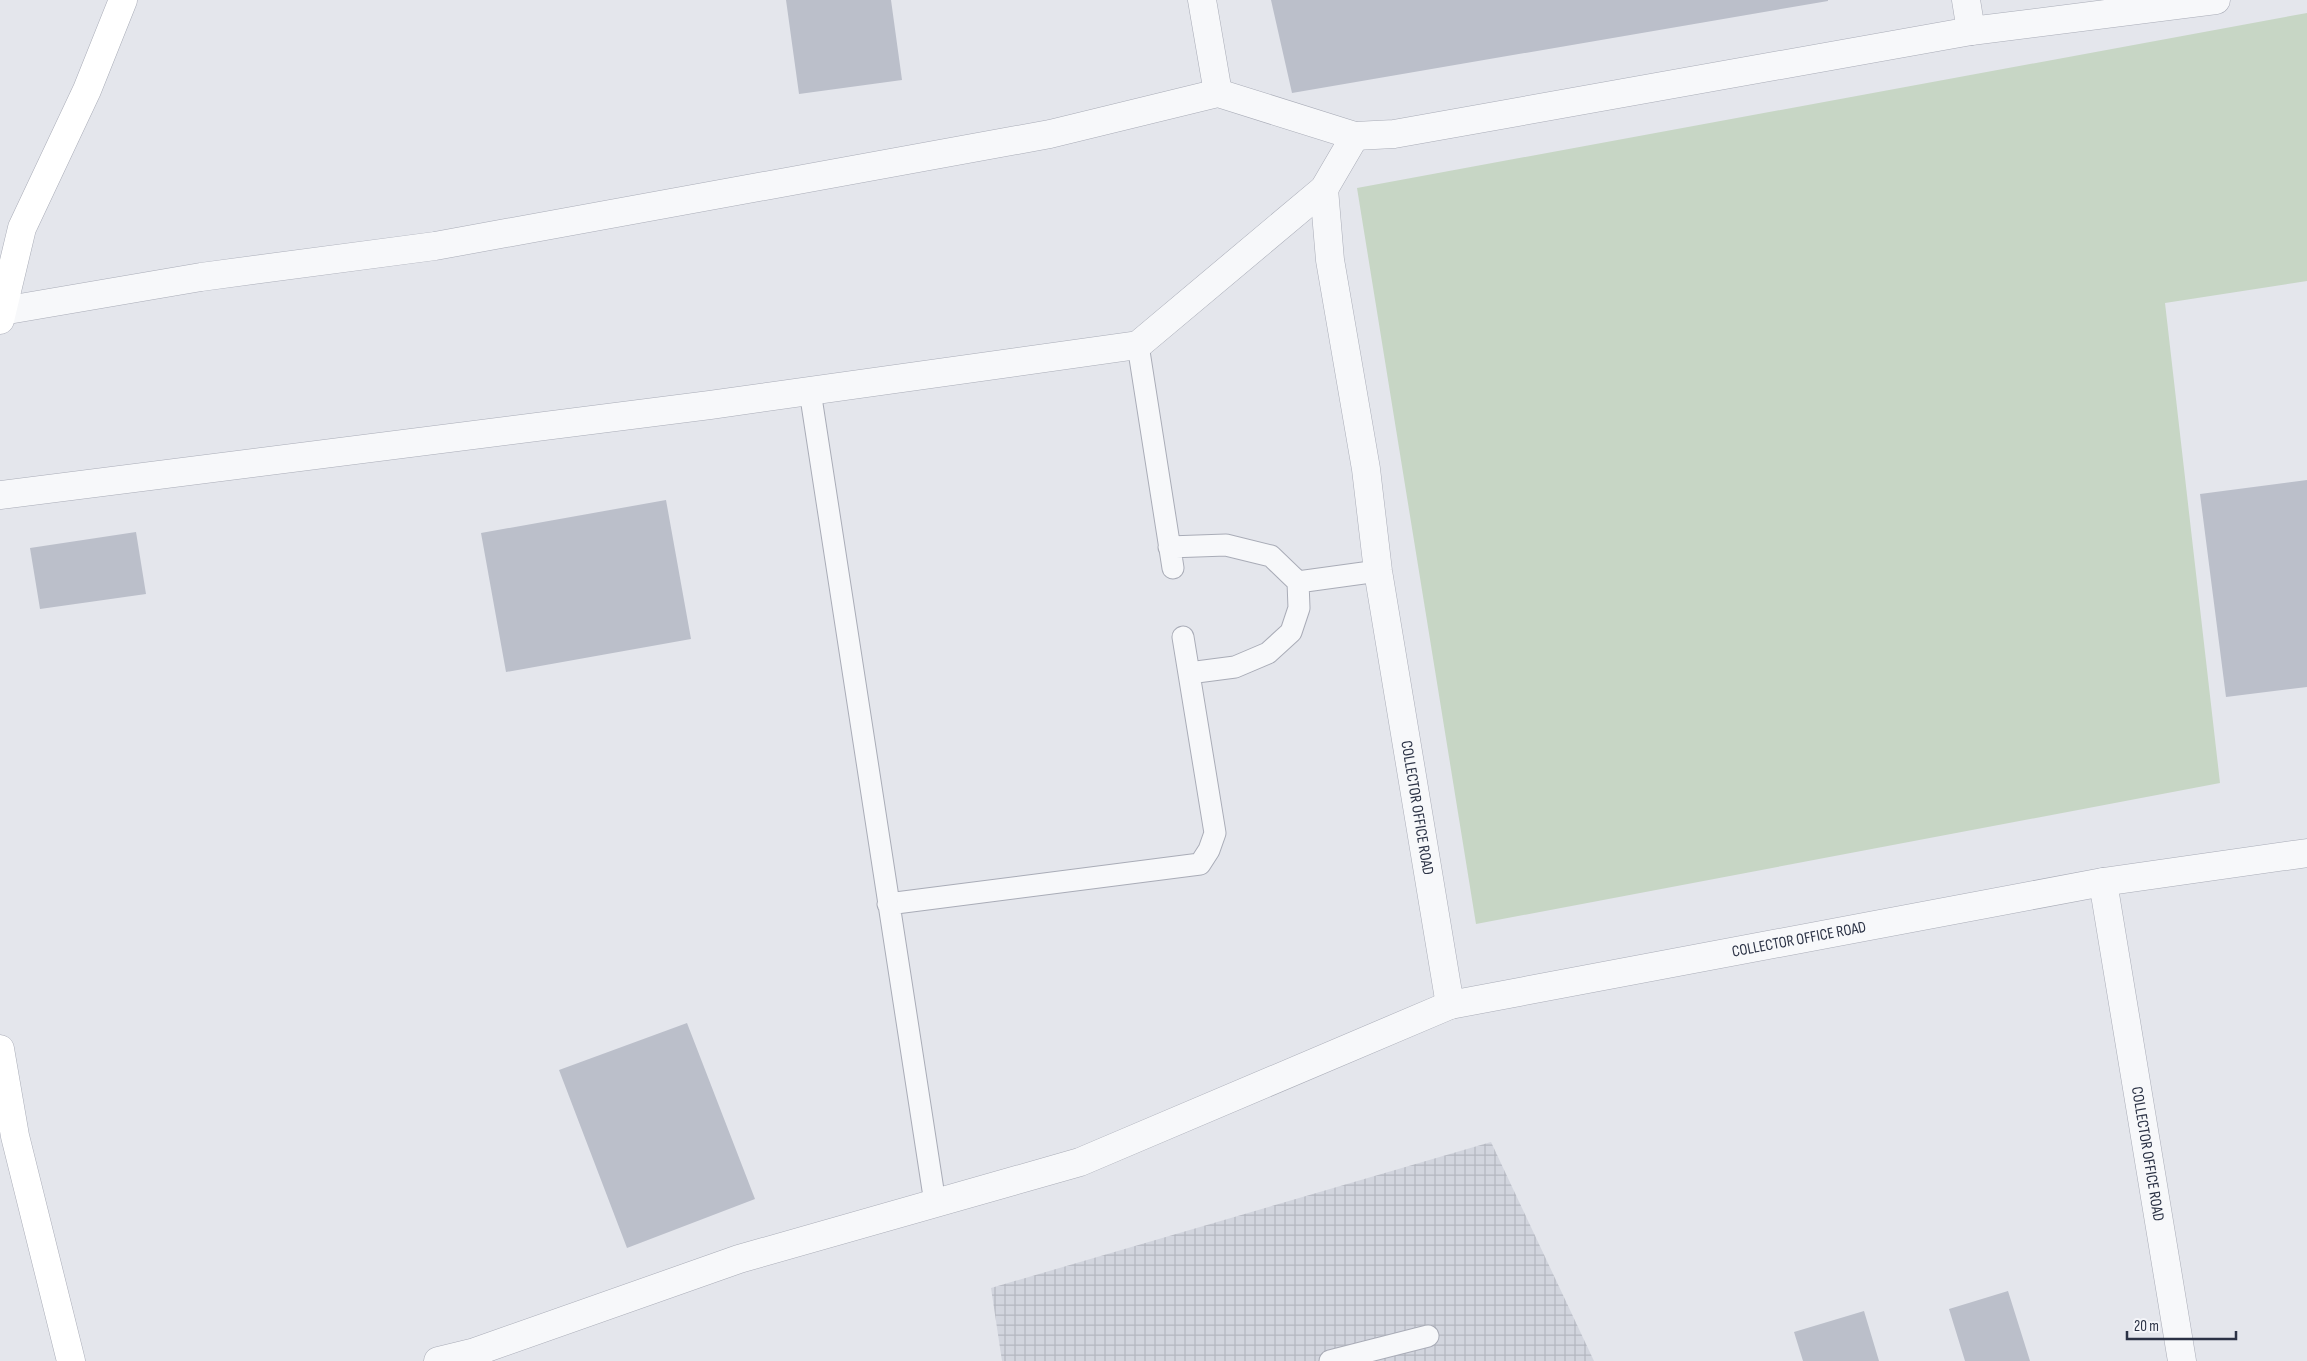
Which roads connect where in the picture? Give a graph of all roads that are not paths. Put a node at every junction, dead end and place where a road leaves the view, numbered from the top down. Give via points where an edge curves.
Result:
1 (123, 0) edge
2 (1202, 0) edge
3 (1966, 0) edge
4 (2216, 0) edge
5 (1971, 31) junction
6 (1218, 94) junction
7 (1355, 136) junction
8 (1324, 189) junction
9 (1, 315) edge
10 (1138, 344) junction
11 (810, 391) junction
12 (0, 495) edge
13 (1170, 547) junction
14 (1173, 568) dead end
15 (1378, 571) junction
16 (1298, 582) junction
17 (1183, 637) dead end
18 (1189, 673) junction
19 (2307, 853) edge
20 (2103, 882) junction
21 (888, 904) junction
22 (1450, 1005) junction
23 (0, 1049) edge
24 (934, 1203) junction
25 (1428, 1336) dead end
26 (72, 1361) edge
27 (438, 1361) edge
28 (1330, 1361) edge
29 (2182, 1361) edge

1 - 9 street via 87,90 22,228
2 - 6 street
3 - 5 street
4 - 5 street
5 - 7 street via 1394,134
6 - 7 street
6 - 9 street via 1050,134 436,246 200,277
7 - 8 street
8 - 10 street
8 - 15 street, COLLECTOR OFFICE ROAD via 1330,260 1366,468
10 - 11 street
10 - 13 lane
11 - 12 street
11 - 21 lane
13 - 14 lane
13 - 16 lane via 1226,545 1271,556
15 - 16 lane
15 - 22 street, COLLECTOR OFFICE ROAD
16 - 18 lane via 1300,608 1291,632 1268,653 1235,667
17 - 18 lane
18 - 21 lane via 1215,833 1200,864
19 - 20 street
20 - 22 street, COLLECTOR OFFICE ROAD
20 - 29 street, COLLECTOR OFFICE ROAD
21 - 24 lane
22 - 24 street via 1080,1162
23 - 26 street via 15,1136
24 - 27 street via 739,1259 475,1352
25 - 28 lane

